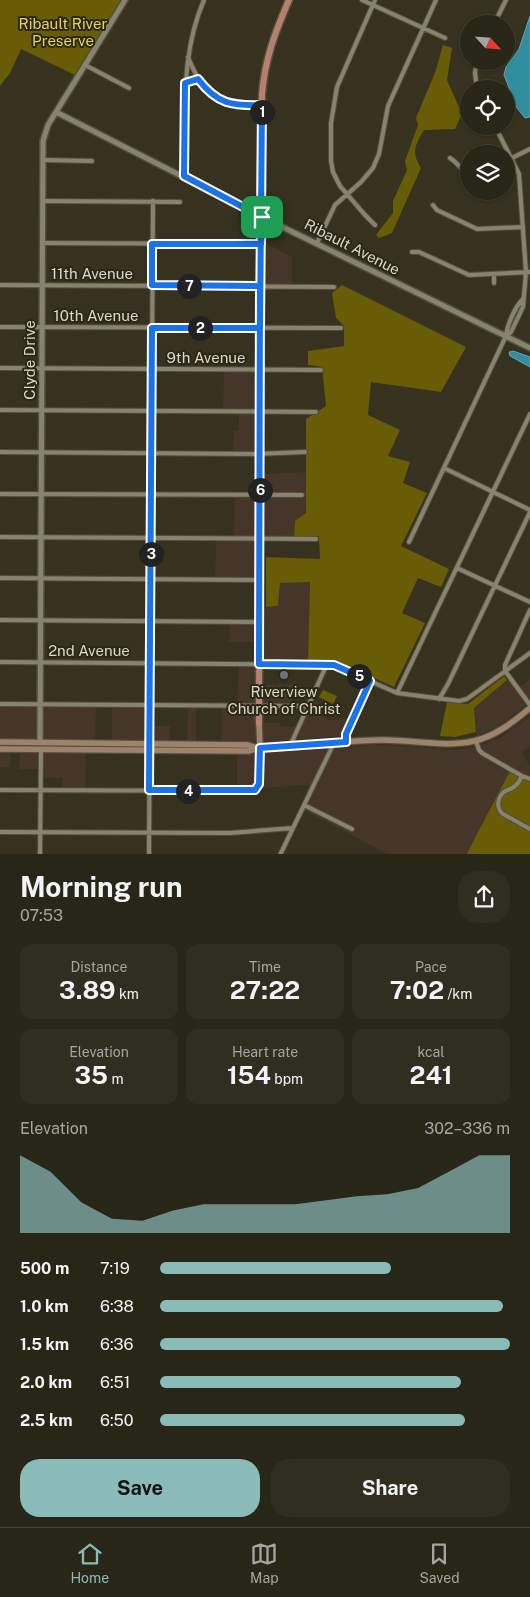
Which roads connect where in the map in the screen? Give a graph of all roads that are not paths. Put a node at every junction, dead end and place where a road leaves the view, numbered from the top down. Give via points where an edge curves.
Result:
1 (125, 0) edge
2 (204, 0) edge
3 (290, 0) edge
4 (362, 0) edge
5 (375, 0) edge
6 (436, 0) edge
7 (506, 0) edge
8 (373, 5) junction
9 (498, 15) edge
10 (423, 28) junction
11 (445, 38) dead end
12 (188, 57) junction
13 (85, 65) junction
14 (198, 79) junction
15 (185, 83) junction
16 (129, 88) dead end
17 (262, 105) junction
18 (56, 112) junction
19 (530, 149) edge
20 (515, 156) edge
21 (450, 158) dead end
22 (43, 160) junction
23 (92, 161) dead end
24 (515, 165) edge
25 (460, 166) edge
26 (184, 176) junction
27 (347, 194) junction
28 (43, 201) junction
29 (153, 202) junction
30 (180, 202) dead end
31 (433, 205) dead end
32 (262, 213) junction
33 (375, 225) dead end
34 (523, 227) junction
35 (43, 243) junction
36 (317, 243) junction
37 (152, 244) junction
38 (261, 244) junction
39 (412, 252) dead end
40 (528, 272) edge
41 (494, 274) junction
42 (494, 283) dead end
43 (0, 285) edge
44 (43, 285) junction
45 (152, 285) junction
46 (260, 286) junction
47 (334, 287) dead end
48 (0, 327) edge
49 (43, 327) junction
50 (152, 328) junction
51 (260, 328) junction
52 (341, 328) dead end
53 (506, 336) junction
54 (530, 348) edge
55 (0, 368) edge
56 (42, 368) junction
57 (152, 369) junction
58 (260, 370) junction
59 (321, 370) dead end
60 (0, 410) edge
61 (42, 410) junction
62 (151, 412) junction
63 (260, 412) junction
64 (316, 412) dead end
65 (530, 414) edge
66 (0, 452) edge
67 (305, 452) dead end
68 (42, 453) junction
69 (151, 453) junction
70 (260, 453) junction
71 (444, 468) junction
72 (493, 492) junction
73 (0, 494) edge
74 (42, 494) junction
75 (151, 495) junction
76 (302, 495) dead end
77 (260, 496) junction
78 (530, 511) edge
79 (0, 537) edge
80 (42, 537) junction
81 (150, 537) junction
82 (260, 538) junction
83 (316, 539) dead end
84 (409, 542) dead end
85 (457, 568) junction
86 (0, 578) edge
87 (41, 578) junction
88 (151, 579) junction
89 (260, 580) junction
90 (495, 586) junction
91 (530, 602) edge
92 (530, 610) edge
93 (0, 620) edge
94 (41, 620) junction
95 (150, 621) junction
96 (260, 622) junction
97 (530, 653) edge
98 (0, 662) edge
99 (41, 662) junction
100 (150, 663) junction
101 (259, 664) junction
102 (327, 664) junction
103 (506, 671) junction
104 (370, 681) junction
105 (397, 693) junction
106 (439, 699) junction
107 (0, 704) edge
108 (41, 704) junction
109 (150, 705) junction
110 (259, 705) junction
111 (309, 706) junction
112 (530, 706) edge
113 (259, 723) joint
114 (476, 741) junction
115 (0, 742) edge
116 (334, 742) junction
117 (346, 742) junction
118 (41, 746) junction
119 (290, 746) junction
120 (149, 747) junction
121 (260, 748) junction
122 (0, 749) edge
123 (522, 776) junction
124 (530, 780) edge
125 (0, 790) edge
126 (40, 790) junction
127 (149, 790) junction
128 (304, 805) junction
129 (293, 828) junction
130 (352, 829) dead end
131 (530, 829) edge
132 (0, 832) edge
133 (40, 832) junction
134 (149, 832) junction
135 (40, 854) edge
136 (149, 854) edge
137 (280, 854) edge

1 - 13 street, Clyde Drive
2 - 12 street
3 - 17 main road via 268,54
4 - 8 street
5 - 8 street
6 - 10 street
7 - 9 street
8 - 10 street
8 - 27 street via 342,74 332,111 331,167
10 - 11 street
10 - 27 street via 388,106 377,160 368,175
12 - 14 street
12 - 15 street
13 - 16 street
13 - 18 street, Clyde Drive
14 - 15 street
14 - 17 street via 211,94 227,103
15 - 26 street
17 - 32 main road
18 - 22 street, Clyde Drive via 45,130
18 - 26 street, Ribault Avenue
19 - 20 street
21 - 25 street
22 - 23 street
22 - 28 street, Clyde Drive
24 - 34 street via 519,174
26 - 32 street, Ribault Avenue
27 - 33 street
27 - 36 street via 335,205
28 - 29 street
28 - 35 street, Clyde Drive
29 - 30 street
29 - 37 street
31 - 34 street via 477,229
32 - 36 street, Ribault Avenue
32 - 38 main road
34 - 40 street
35 - 37 street
35 - 44 street, Clyde Drive
36 - 53 street, Ribault Avenue
37 - 38 street
37 - 45 street
38 - 46 main road
39 - 41 street via 469,275
40 - 41 street
40 - 53 street via 523,307 512,332
41 - 42 street
43 - 44 street, 11th Avenue
44 - 45 street, 11th Avenue
44 - 49 street, Clyde Drive
45 - 46 street, 11th Avenue
45 - 50 street
46 - 47 street, 11th Avenue
46 - 51 main road
48 - 49 street, 10th Avenue
49 - 50 street, 10th Avenue
49 - 56 street, Clyde Drive
50 - 51 street, 10th Avenue
50 - 57 street
51 - 52 street, 10th Avenue
51 - 58 main road
53 - 54 street, Ribault Avenue
53 - 71 street
55 - 56 street, 9th Avenue
56 - 57 street, 9th Avenue
56 - 61 street, Clyde Drive
57 - 58 street, 9th Avenue
57 - 62 street
58 - 59 street, 9th Avenue
58 - 63 main road
60 - 61 street
61 - 62 street
61 - 68 street, Clyde Drive
62 - 63 street
62 - 69 street
63 - 64 street
63 - 70 main road
65 - 72 street
66 - 68 street
67 - 70 street
68 - 69 street
68 - 74 street, Clyde Drive
69 - 70 street
69 - 75 street
70 - 77 main road
71 - 72 street
71 - 84 street
72 - 78 street
72 - 85 street
73 - 74 street
74 - 75 street
74 - 80 street, Clyde Drive
75 - 77 street
75 - 81 street
76 - 77 street
77 - 82 main road
78 - 90 street
79 - 80 street
80 - 81 street
80 - 87 street, Clyde Drive
81 - 82 street
81 - 88 street
82 - 83 street
82 - 89 main road
85 - 90 street
85 - 105 street
86 - 87 street
87 - 88 street
87 - 94 street, Clyde Drive
88 - 89 street
88 - 95 street
89 - 96 main road
90 - 91 street
90 - 106 street
92 - 103 street via 506,662
93 - 94 street
94 - 95 street
94 - 99 street, Clyde Drive
95 - 96 street
95 - 100 street
96 - 101 main road
97 - 103 street, 2nd Avenue
98 - 99 street, 2nd Avenue
99 - 100 street, 2nd Avenue
99 - 108 street, Clyde Drive
100 - 101 street, 2nd Avenue
100 - 109 street
101 - 102 street, 2nd Avenue
101 - 110 main road
102 - 104 street, 2nd Avenue via 340,666
102 - 111 street
103 - 106 street, 2nd Avenue via 464,701
103 - 112 street
104 - 105 street, 2nd Avenue
104 - 117 street via 346,734
105 - 106 street, 2nd Avenue
107 - 108 street
108 - 109 street
108 - 118 street, Clyde Drive
109 - 110 street
109 - 120 street
110 - 111 street
110 - 113 main road
111 - 119 street
112 - 114 main road via 498,732
113 - 121 main road
114 - 117 main road
114 - 123 street via 482,753
115 - 118 main road
116 - 117 main road
116 - 119 main road
116 - 128 street
118 - 120 main road
118 - 122 main road
118 - 126 street
119 - 121 main road
120 - 121 main road via 248,751
120 - 127 street
121 - 127 street via 259,784 255,790
123 - 124 street
123 - 131 street via 514,787 502,794 498,806 502,814
125 - 126 street
126 - 127 street
126 - 133 street
127 - 134 street
128 - 129 street
128 - 130 street
129 - 134 street via 230,833
129 - 137 street
132 - 133 street
133 - 134 street
133 - 135 street
134 - 136 street

